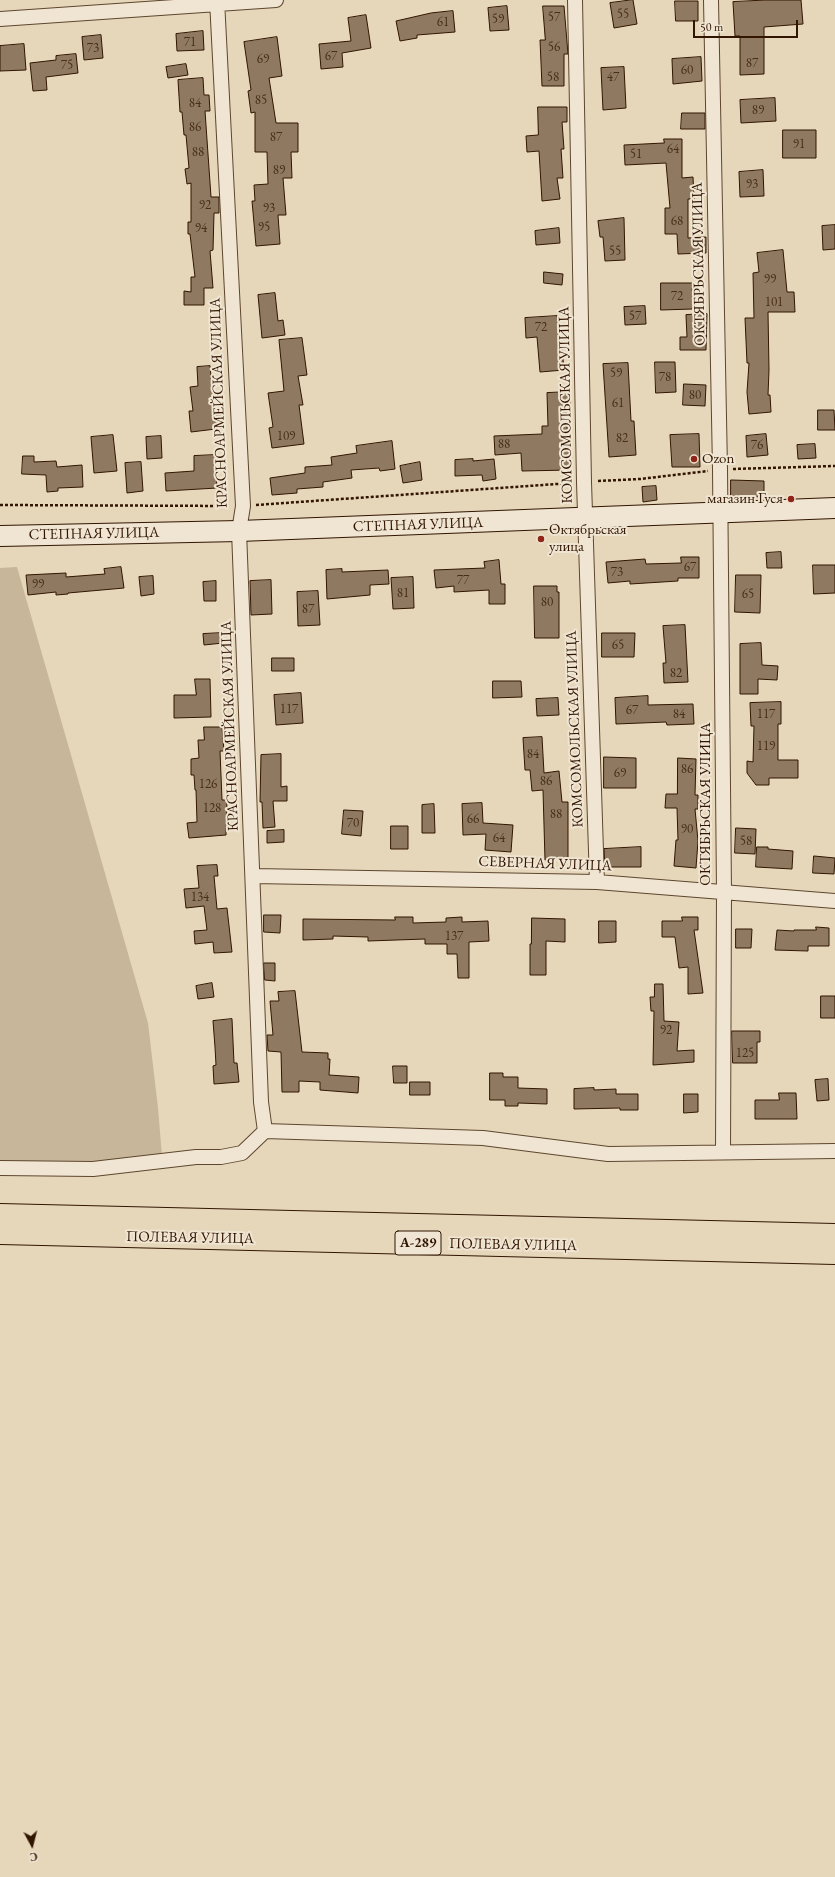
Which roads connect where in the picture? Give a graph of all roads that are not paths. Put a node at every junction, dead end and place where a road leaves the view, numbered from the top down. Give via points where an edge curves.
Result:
1 (276, 0) edge
2 (575, 0) edge
3 (711, 0) edge
4 (217, 2) edge
5 (0, 19) edge
6 (835, 508) edge
7 (720, 512) junction
8 (586, 519) junction
9 (238, 531) junction
10 (0, 536) edge
11 (253, 876) junction
12 (597, 882) junction
13 (724, 892) junction
14 (835, 902) edge
15 (265, 1131) junction
16 (835, 1151) edge
17 (723, 1152) junction
18 (0, 1168) edge
19 (0, 1215) edge
20 (0, 1233) edge
21 (835, 1236) edge
22 (835, 1253) edge

1 - 4 street
2 - 8 street, КОМСОМОЛЬСКАЯ УЛИЦА
3 - 7 street, ОКТЯБРЬСКАЯ УЛИЦА
4 - 5 street
4 - 9 street, КРАСНОАРМЕЙСКАЯ УЛИЦА via 243,506
6 - 7 main road, СТЕПНАЯ УЛИЦА
7 - 8 main road, СТЕПНАЯ УЛИЦА
7 - 13 street, ОКТЯБРЬСКАЯ УЛИЦА
8 - 9 main road, СТЕПНАЯ УЛИЦА
8 - 12 street, КОМСОМОЛЬСКАЯ УЛИЦА
9 - 10 main road, СТЕПНАЯ УЛИЦА
9 - 11 street, КРАСНОАРМЕЙСКАЯ УЛИЦА
11 - 12 street, СЕВЕРНАЯ УЛИЦА
11 - 15 street, КРАСНОАРМЕЙСКАЯ УЛИЦА via 261,1102
12 - 13 street, СЕВЕРНАЯ УЛИЦА
13 - 14 street, СЕВЕРНАЯ УЛИЦА
13 - 17 street, ОКТЯБРЬСКАЯ УЛИЦА
15 - 17 street via 483,1138 608,1154
15 - 18 street via 242,1153 221,1157 196,1157 93,1169
16 - 17 street
19 - 21 highway, ПОЛЕВАЯ УЛИЦА / А-289
20 - 22 highway, ПОЛЕВАЯ УЛИЦА / А-289

